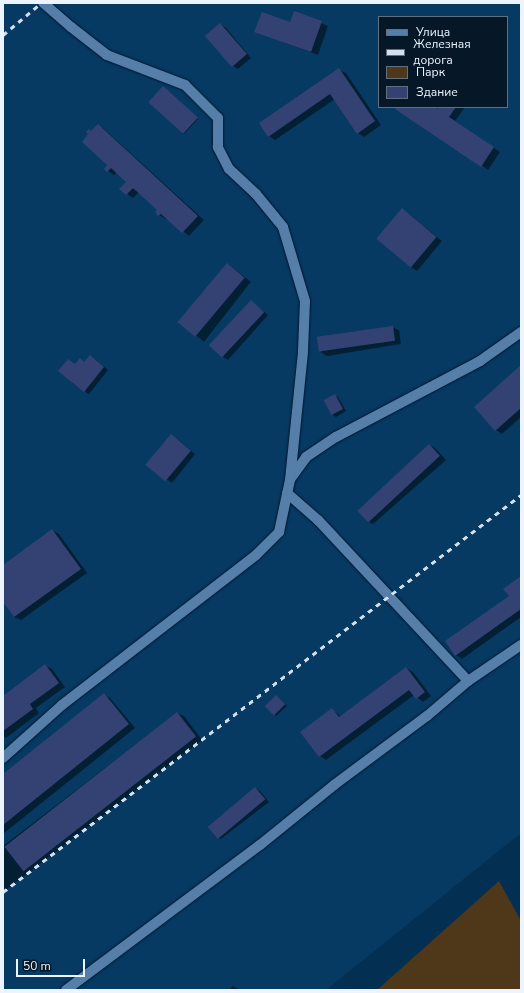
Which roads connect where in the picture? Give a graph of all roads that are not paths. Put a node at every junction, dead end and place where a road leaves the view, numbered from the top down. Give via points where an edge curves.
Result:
1 (43, 3) edge
2 (521, 332) edge
3 (290, 480) junction
4 (287, 493) junction
5 (521, 645) edge
6 (468, 681) junction
7 (3, 758) edge
8 (66, 990) edge

1 - 3 lane via 71,28 107,54 185,85 218,118 218,147 229,170 256,194 283,227 305,301 303,351
2 - 3 lane via 480,361 306,456
3 - 4 lane
4 - 6 lane via 318,520
4 - 7 lane via 279,532 256,555 62,705
5 - 6 lane
6 - 8 lane via 427,716 334,784 247,855

